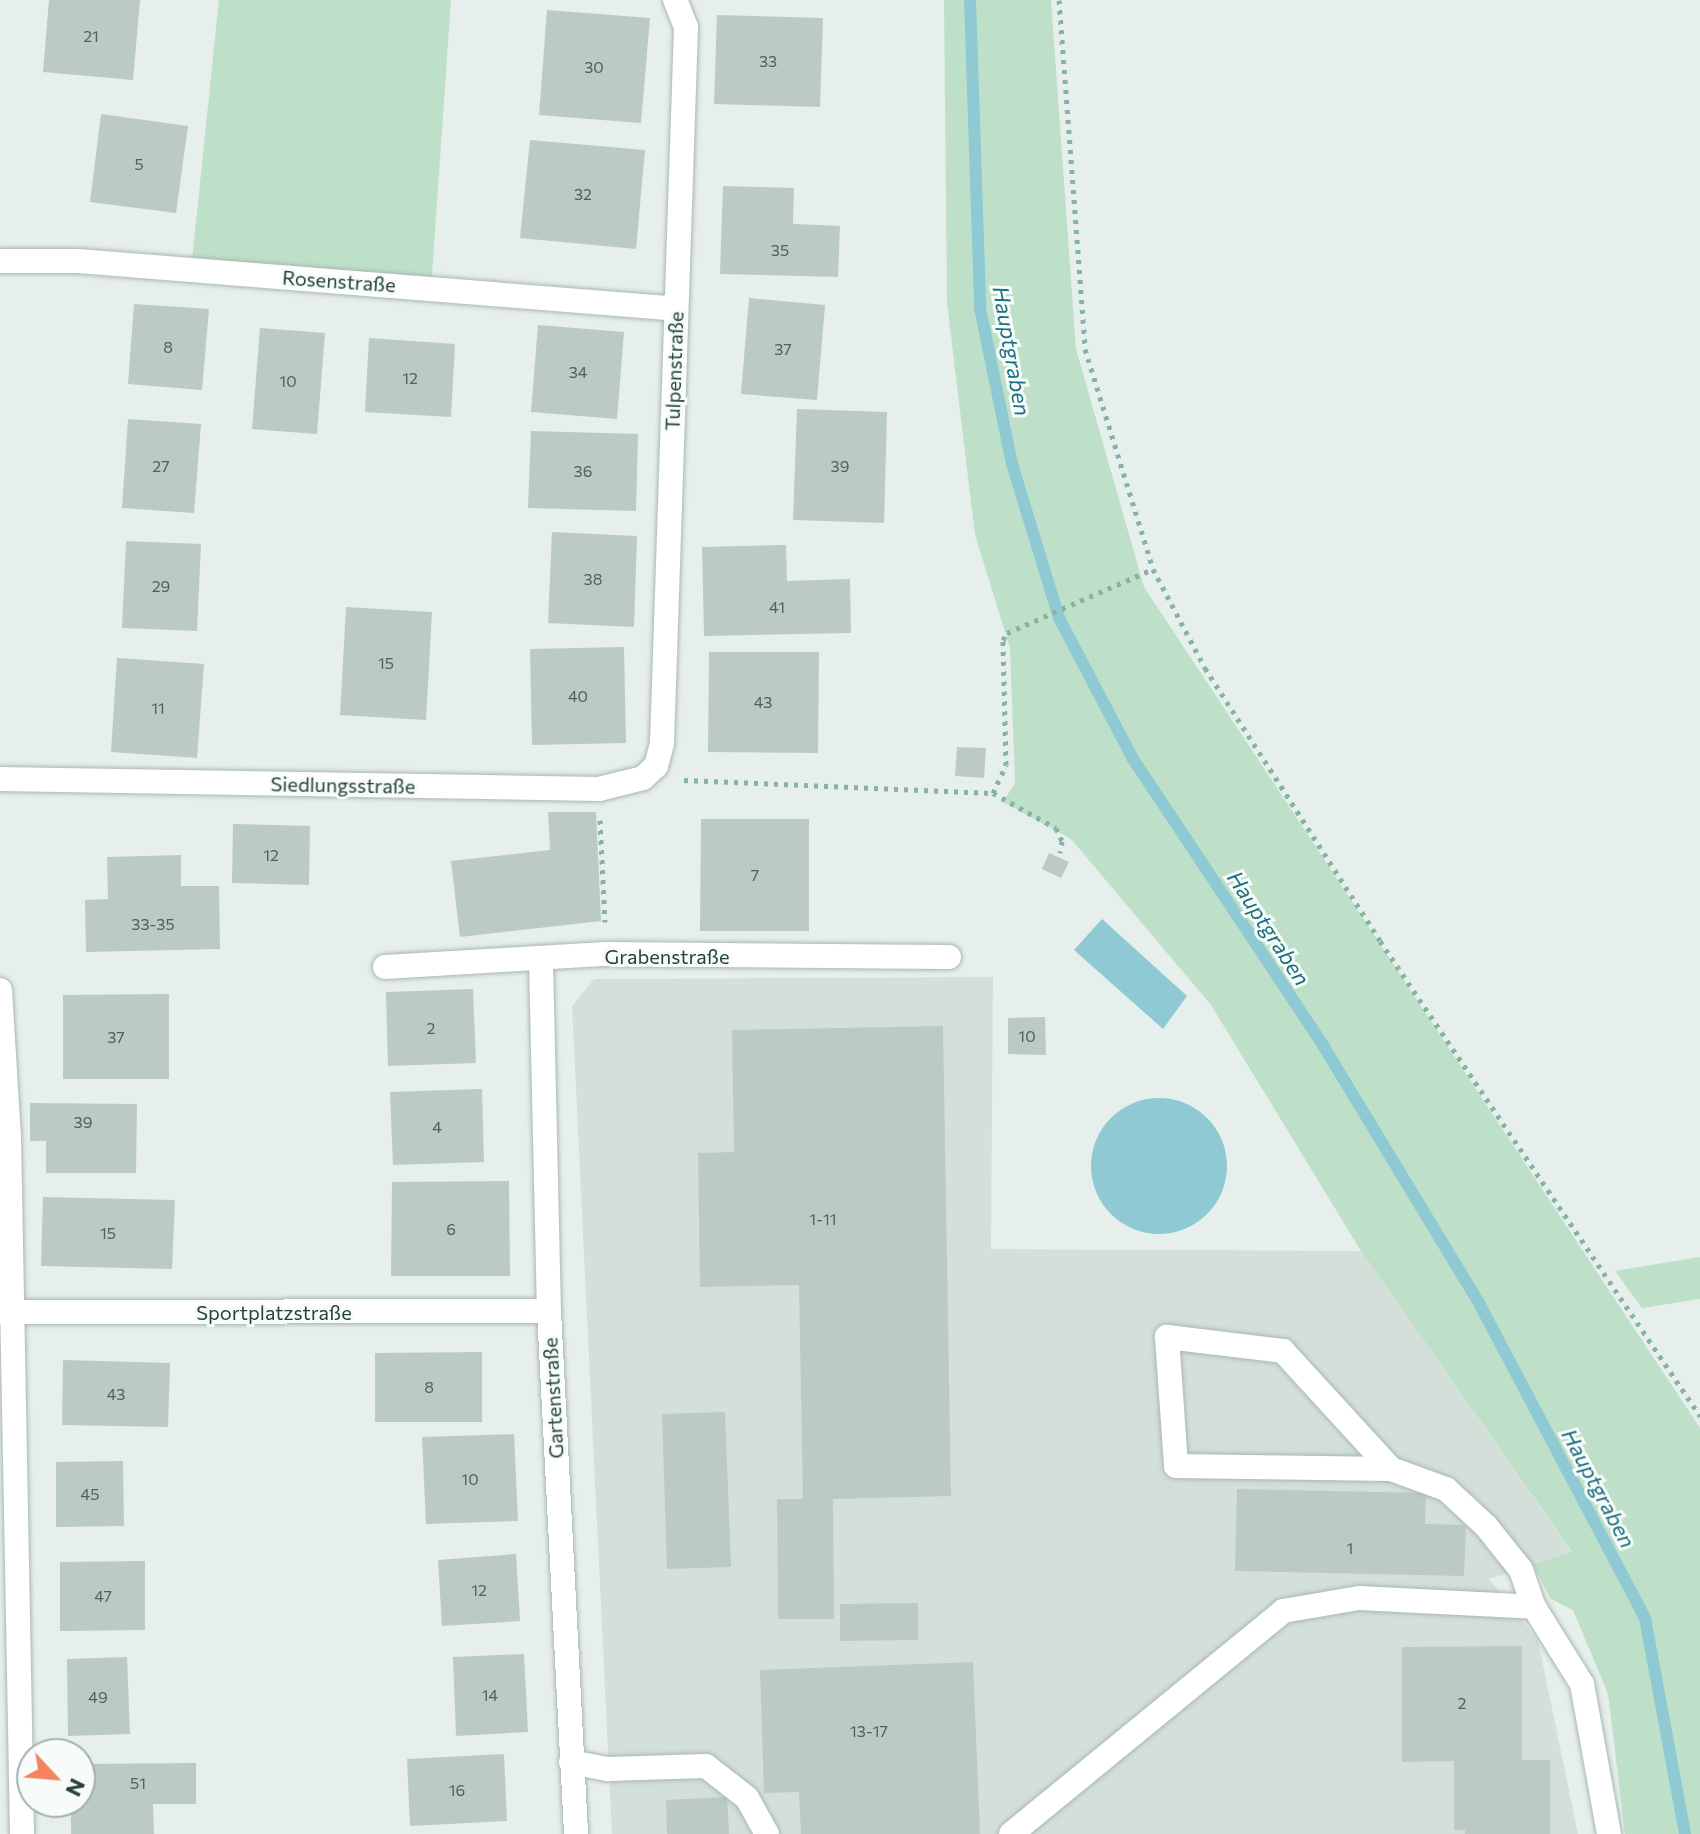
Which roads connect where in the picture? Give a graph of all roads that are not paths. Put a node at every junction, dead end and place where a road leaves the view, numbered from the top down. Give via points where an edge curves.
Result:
1 (675, 0) edge
2 (0, 261) edge
3 (676, 302) junction
4 (643, 778) joint
5 (0, 779) edge
6 (949, 957) dead end
7 (541, 961) junction
8 (385, 967) dead end
9 (0, 990) edge
10 (549, 1311) junction
11 (6, 1312) edge
12 (1391, 1469) junction
13 (1534, 1607) junction
14 (571, 1762) junction
15 (22, 1834) edge
16 (576, 1834) edge
17 (767, 1834) edge
18 (1011, 1834) edge
19 (1609, 1834) edge

1 - 3 street, Tulpenstraße via 686,27
2 - 3 street, Rosenstraße via 78,261 667,308
3 - 4 street, Tulpenstraße via 662,743 656,766
4 - 5 street, Siedlungsstraße via 599,789
6 - 7 street, Grabenstraße via 606,954
7 - 8 street, Grabenstraße
7 - 10 street, Gartenstraße
9 - 11 street
10 - 11 street, Sportplatzstraße
10 - 14 street, Gartenstraße
11 - 15 street
12 - 12 street via 1283,1351 1167,1337 1176,1466
12 - 13 street via 1446,1489 1486,1526 1521,1570
13 - 18 street via 1359,1598 1283,1611
13 - 19 street via 1582,1684
14 - 16 street, Gartenstraße
14 - 17 street via 608,1769 706,1766 747,1798

